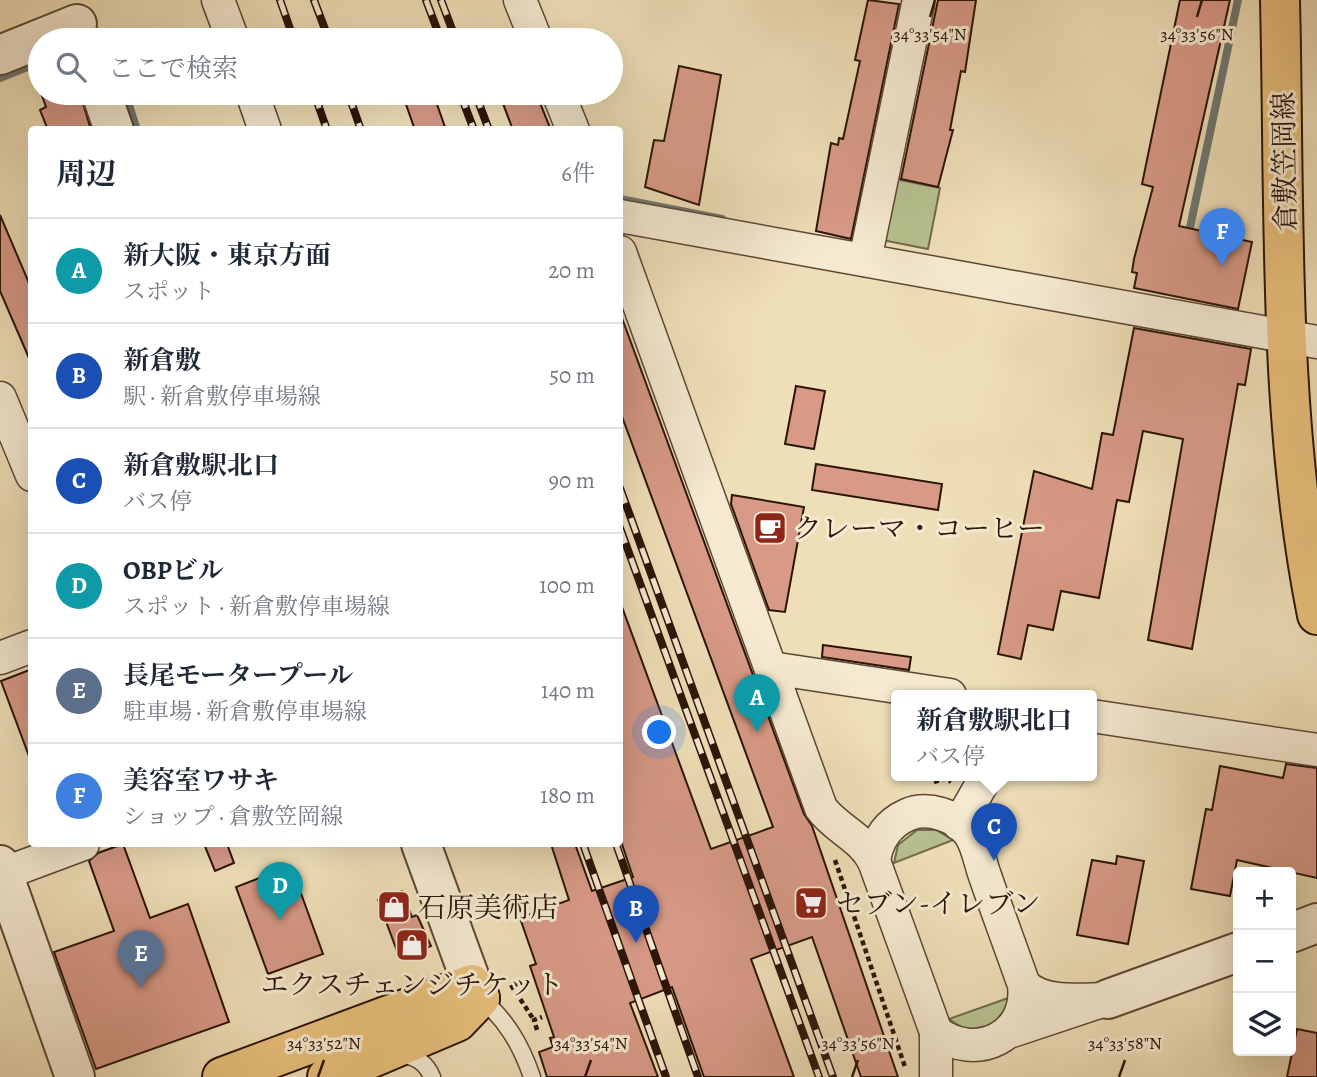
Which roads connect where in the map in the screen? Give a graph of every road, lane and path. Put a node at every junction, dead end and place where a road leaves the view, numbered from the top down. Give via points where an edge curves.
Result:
1 (218, 0) edge
2 (520, 0) edge
3 (1280, 0) edge
4 (918, 4) dead end
5 (228, 28) edge
6 (531, 28) edge
7 (28, 43) edge
8 (0, 55) edge
9 (105, 105) edge
10 (256, 105) edge
11 (563, 105) edge
12 (113, 126) edge
13 (264, 126) edge
14 (570, 126) edge
15 (623, 217) edge
16 (623, 260) edge
17 (865, 260) junction
18 (1302, 338) edge
19 (0, 398) edge
20 (25, 443) edge
21 (1317, 615) edge
22 (28, 648) edge
23 (0, 658) edge
24 (771, 668) junction
25 (917, 690) edge
26 (1097, 717) edge
27 (1317, 750) edge
28 (984, 781) edge
29 (959, 824) junction
30 (74, 847) edge
31 (422, 847) edge
32 (833, 854) dead end
33 (874, 860) junction
34 (1, 871) edge
35 (1317, 923) edge
36 (1296, 931) edge
37 (1233, 954) edge
38 (1024, 985) junction
39 (476, 991) junction
40 (1108, 999) junction
41 (1012, 1031) junction
42 (936, 1032) junction
43 (383, 1053) junction
44 (328, 1067) edge
45 (922, 1075) edge
46 (75, 1077) edge
47 (222, 1077) edge
48 (432, 1077) edge
49 (531, 1077) edge

1 - 5 street
2 - 6 street
3 - 18 main road, 倉敷笠岡線
4 - 17 street
7 - 8 street
9 - 12 street
10 - 13 street
11 - 14 street
15 - 17 street
16 - 24 street
17 - 18 street
18 - 21 main road, 倉敷笠岡線 via 1301,535
19 - 20 street
22 - 23 street
24 - 25 street
24 - 33 street via 821,808 829,820 866,846
26 - 27 street
28 - 29 street
29 - 33 street via 949,816 913,812 886,830
29 - 38 street via 970,833
30 - 34 street
31 - 39 street
32 - 45 path
33 - 42 street
34 - 46 street
35 - 36 street
37 - 40 street
38 - 40 street via 1046,997
38 - 41 street via 1024,1010
39 - 43 main road via 457,1022
39 - 44 main road
39 - 49 lane via 500,1014
40 - 41 street
41 - 42 street via 966,1045
42 - 45 street
43 - 44 main road
43 - 48 lane via 419,1059
44 - 47 main road

